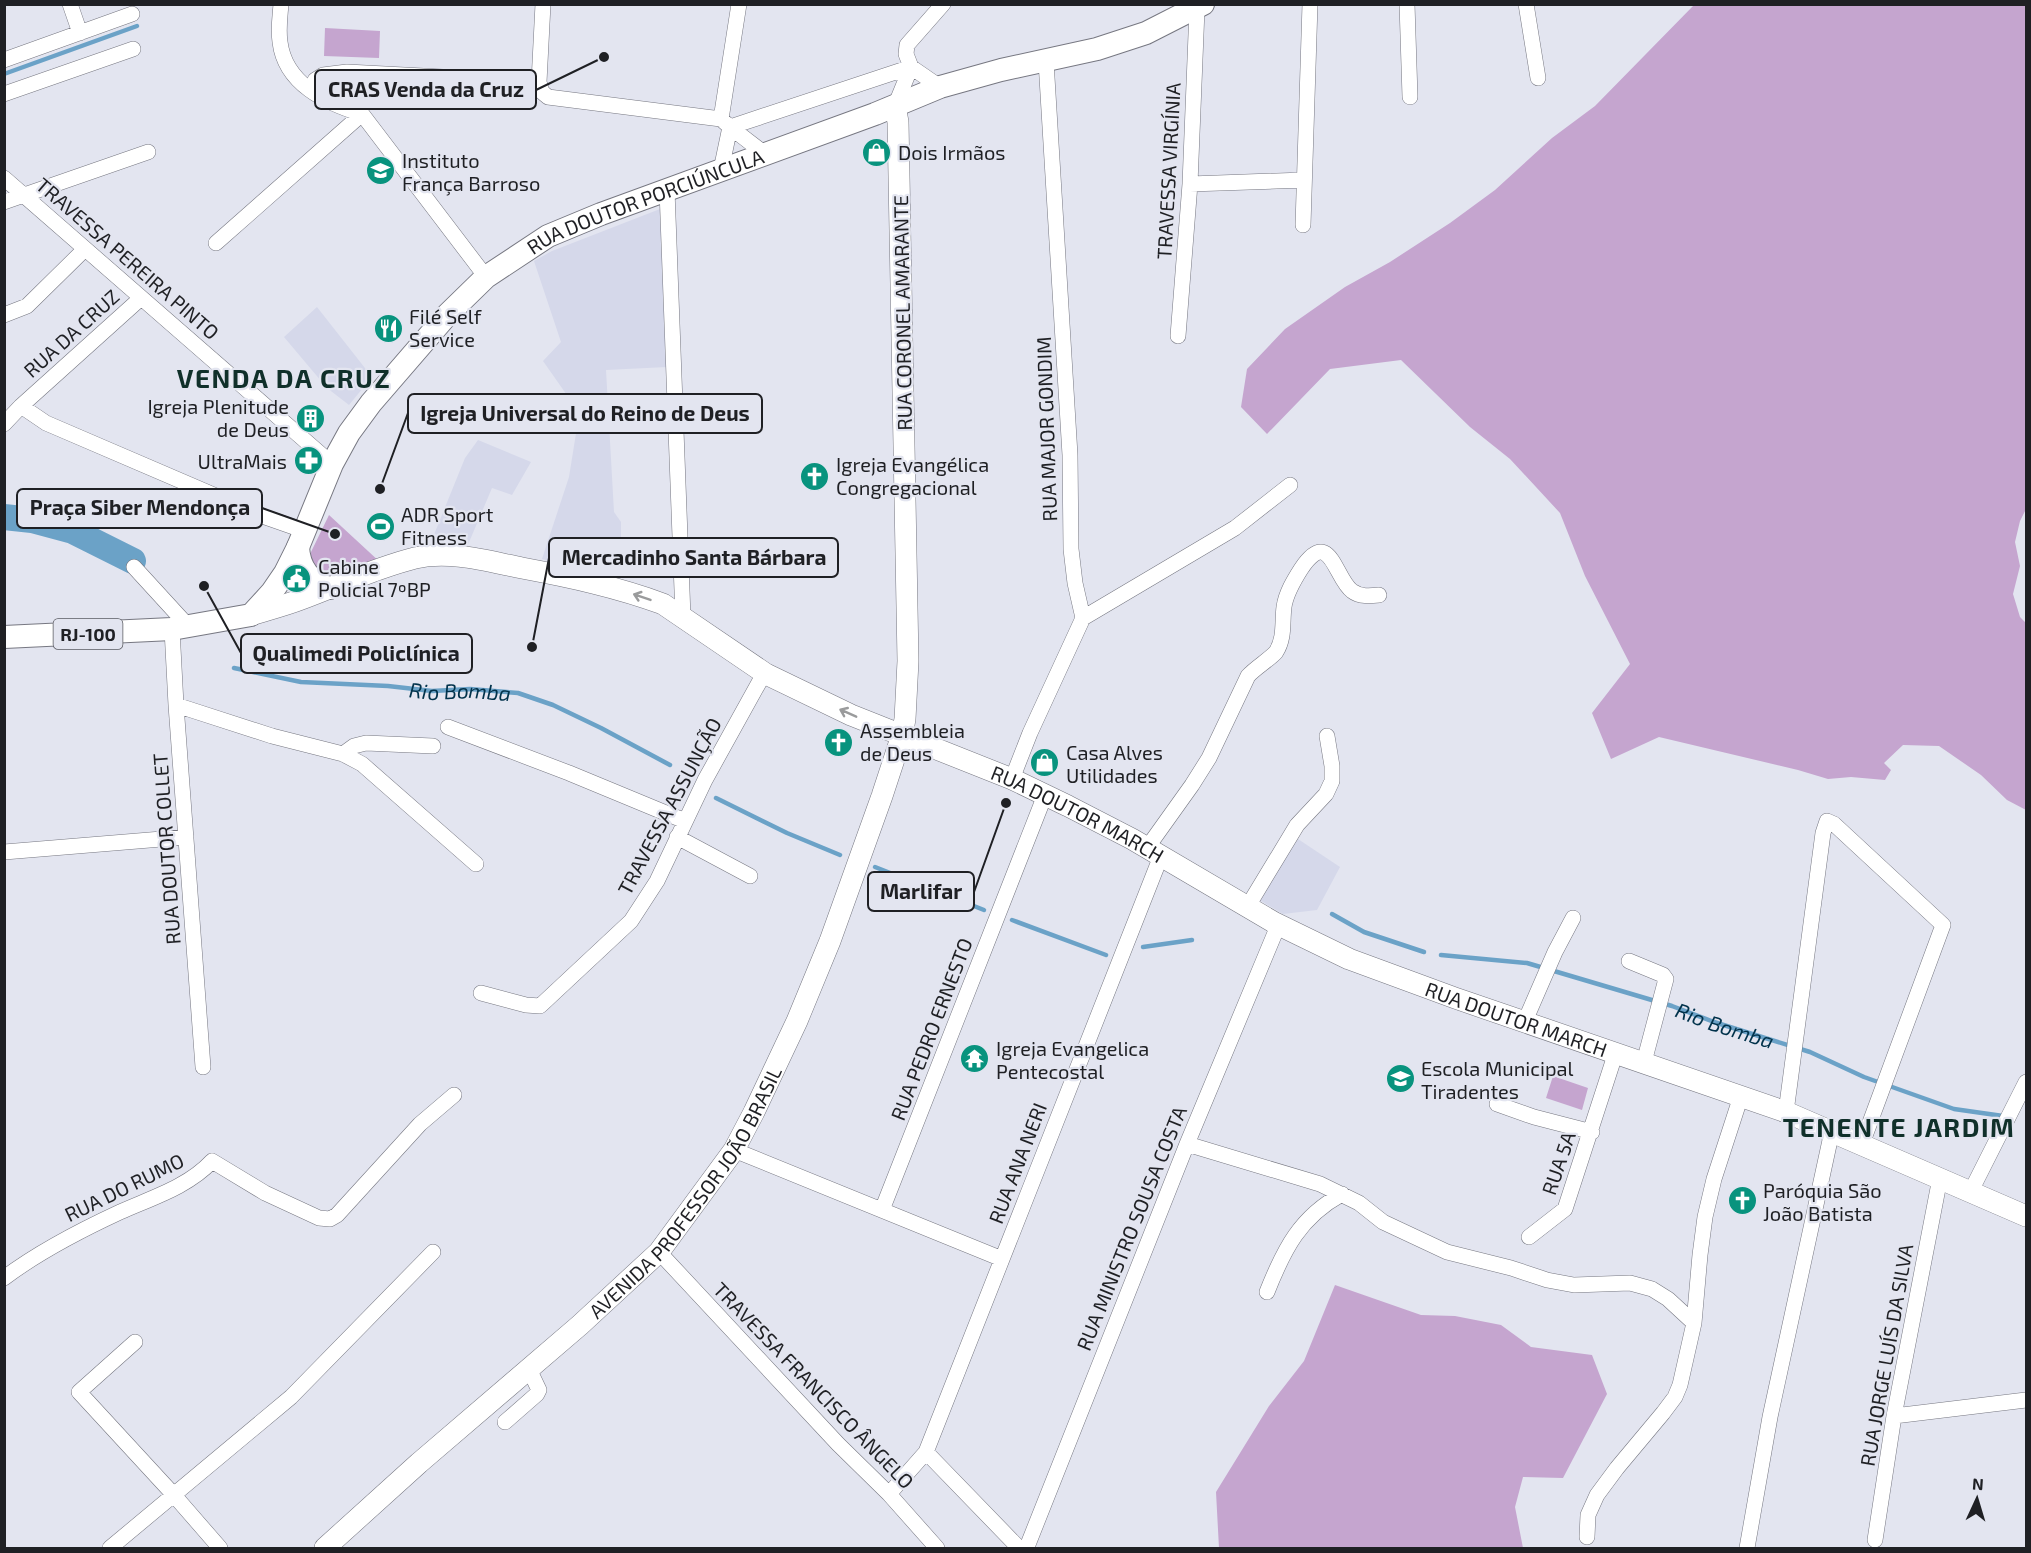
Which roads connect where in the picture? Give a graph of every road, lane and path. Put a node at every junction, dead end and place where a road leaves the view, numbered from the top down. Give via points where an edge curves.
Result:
1 (70, 4) edge
2 (281, 4) edge
3 (543, 4) edge
4 (943, 4) edge
5 (1310, 4) edge
6 (1407, 4) edge
7 (1526, 4) edge
8 (740, 5) edge
9 (1200, 7) edge
10 (132, 14) dead end
11 (80, 33) junction
12 (133, 49) dead end
13 (4, 60) edge
14 (1046, 61) junction
15 (911, 67) junction
16 (1538, 78) dead end
17 (315, 80) dead end
18 (539, 82) junction
19 (940, 87) junction
20 (4, 94) edge
21 (1410, 97) dead end
22 (896, 106) junction
23 (362, 114) junction
24 (726, 123) junction
25 (148, 152) dead end
26 (765, 154) junction
27 (721, 170) junction
28 (4, 178) edge
29 (1304, 180) junction
30 (1190, 184) junction
31 (667, 190) junction
32 (25, 195) junction
33 (4, 202) edge
34 (1303, 225) dead end
35 (216, 243) dead end
36 (85, 249) junction
37 (486, 277) junction
38 (141, 298) junction
39 (4, 315) edge
40 (1178, 336) dead end
41 (21, 406) junction
42 (4, 424) edge
43 (332, 464) junction
44 (1290, 484) dead end
45 (302, 539) junction
46 (134, 567) dead end
47 (330, 588) junction
48 (1379, 595) dead end
49 (251, 615) junction
50 (683, 617) junction
51 (1083, 618) junction
52 (180, 627) junction
53 (4, 638) edge
54 (766, 674) junction
55 (176, 705) junction
56 (448, 727) dead end
57 (902, 735) junction
58 (1327, 736) dead end
59 (433, 746) dead end
60 (343, 754) junction
61 (1012, 779) junction
62 (1045, 795) junction
63 (685, 821) junction
64 (186, 837) junction
65 (677, 837) junction
66 (4, 852) edge
67 (1154, 852) junction
68 (476, 864) dead end
69 (750, 876) dead end
70 (1248, 906) junction
71 (1573, 918) dead end
72 (1275, 923) junction
73 (1629, 961) dead end
74 (481, 993) dead end
75 (1525, 1021) junction
76 (1616, 1053) junction
77 (1644, 1062) junction
78 (203, 1067) dead end
79 (2026, 1082) edge
80 (454, 1095) dead end
81 (1742, 1096) junction
82 (1497, 1104) dead end
83 (1786, 1112) junction
84 (1832, 1131) junction
85 (1592, 1132) junction
86 (1186, 1144) junction
87 (1863, 1144) junction
88 (734, 1150) junction
89 (1940, 1178) junction
90 (1971, 1191) junction
91 (1342, 1194) junction
92 (882, 1210) junction
93 (2026, 1216) edge
94 (1529, 1237) dead end
95 (434, 1252) dead end
96 (658, 1252) junction
97 (1002, 1259) junction
98 (4, 1278) edge
99 (1266, 1292) dead end
100 (1694, 1323) junction
101 (135, 1342) dead end
102 (529, 1369) junction
103 (2026, 1400) edge
104 (1894, 1416) junction
105 (505, 1422) dead end
106 (926, 1452) junction
107 (173, 1494) junction
108 (889, 1494) junction
109 (1587, 1537) dead end
110 (1875, 1540) dead end
111 (110, 1548) edge
112 (220, 1548) edge
113 (326, 1548) edge
114 (938, 1548) edge
115 (1018, 1548) edge
116 (1025, 1548) edge
117 (1747, 1548) edge

1 - 11 street
2 - 23 street via 280,44 288,66 309,92
3 - 18 street
4 - 15 street via 908,45 906,54
5 - 29 street
6 - 21 street
7 - 16 street
8 - 24 street
9 - 14 main road, RUA DOUTOR PORCIÚNCULA via 1146,33 1097,50
9 - 30 street, TRAVESSA VIRGÍNIA
10 - 11 street
11 - 13 street
12 - 20 street
14 - 19 main road, RUA DOUTOR PORCIÚNCULA
14 - 51 street, RUA MAJOR GONDIM via 1070,455 1071,549
15 - 19 street
15 - 22 street
15 - 24 street
17 - 18 street via 347,72
18 - 24 street via 548,97
19 - 22 main road, RUA DOUTOR PORCIÚNCULA
22 - 26 main road, RUA DOUTOR PORCIÚNCULA
22 - 57 main road, RUA CORONEL AMARANTE via 908,661
23 - 35 street
23 - 37 street
24 - 26 street
24 - 27 street
25 - 32 street
26 - 27 main road, RUA DOUTOR PORCIÚNCULA
27 - 31 main road, RUA DOUTOR PORCIÚNCULA
28 - 32 street, TRAVESSA PEREIRA PINTO
29 - 30 street
29 - 34 street
30 - 40 street, TRAVESSA VIRGÍNIA
31 - 37 main road, RUA DOUTOR PORCIÚNCULA via 548,236
31 - 50 street
32 - 33 street
32 - 36 street, TRAVESSA PEREIRA PINTO
36 - 38 street, TRAVESSA PEREIRA PINTO
36 - 39 street via 27,306
37 - 43 main road, RUA DOUTOR PORCIÚNCULA via 447,315 371,403
38 - 41 street, RUA DA CRUZ
38 - 43 street, TRAVESSA PEREIRA PINTO
41 - 42 street, RUA DA CRUZ
41 - 45 street via 46,423 265,517
43 - 45 main road, RUA DOUTOR PORCIÚNCULA
44 - 51 street via 1234,528
45 - 47 main road via 299,557 304,570 317,583
45 - 49 main road, RUA DOUTOR PORCIÚNCULA via 280,581
46 - 52 street
47 - 49 main road, RUA DOUTOR MARCH / RJ-100
50 -> 47 main road, RUA DOUTOR MARCH / RJ-100 via 663,604 611,586 468,557 415,558
48 - 67 street, RUA ANA NERI via 1355,593 1325,553 1310,556 1287,596 1282,636 1275,653 1248,676 1209,758
49 - 52 main road, RUA DOUTOR MARCH / RJ-100
50 - 54 main road, RUA DOUTOR MARCH / RJ-100
51 - 61 street
52 - 53 main road, RUA DOUTOR MARCH / RJ-100
52 - 55 street, RUA DOUTOR COLLET
57 -> 54 main road, RUA DOUTOR MARCH / RJ-100
54 - 63 street, TRAVESSA ASSUNÇÃO
55 - 60 street
55 - 64 street, RUA DOUTOR COLLET
56 - 63 street
57 - 61 main road, RUA DOUTOR MARCH / RJ-100
57 - 88 main road, AVENIDA PROFESSOR JOÃO BRASIL via 826,951 797,1021
58 - 70 street via 1332,781 1326,794 1298,825
59 - 60 street via 366,743
60 - 68 street via 362,764
61 - 62 main road, RUA DOUTOR MARCH / RJ-100
62 - 67 main road, RUA DOUTOR MARCH / RJ-100
62 - 92 street, RUA PEDRO ERNESTO
63 - 65 street, TRAVESSA ASSUNÇÃO
64 - 66 street
64 - 78 street, RUA DOUTOR COLLET
65 - 69 street
65 - 74 street, TRAVESSA ASSUNÇÃO via 632,921 545,1003 526,1005
67 - 70 main road, RUA DOUTOR MARCH / RJ-100
67 - 97 street, RUA ANA NERI
70 - 72 main road, RUA DOUTOR MARCH / RJ-100
71 - 75 street
72 - 75 main road, RUA DOUTOR MARCH / RJ-100 via 1385,974
72 - 86 street, RUA MINISTRO SOUSA COSTA via 1275,933
73 - 77 street via 1666,979
75 - 76 main road, RUA DOUTOR MARCH / RJ-100
76 - 77 main road, RUA DOUTOR MARCH / RJ-100
76 - 85 street, RUA 5A
77 - 81 main road, RUA DOUTOR MARCH / RJ-100
79 - 90 street
80 - 98 street, RUA DO RUMO via 420,1124 330,1219 298,1209 212,1161 194,1178 74,1234
81 - 83 main road, RUA DOUTOR MARCH / RJ-100
81 - 100 street via 1705,1217
82 - 85 street
83 - 84 main road, RUA DOUTOR MARCH / RJ-100
83 - 87 street via 1827,821 1943,925
84 - 87 main road, RUA DOUTOR MARCH / RJ-100
84 - 117 street via 1770,1417
85 - 94 street, RUA 5A via 1565,1209
86 - 91 street
86 - 116 street, RUA MINISTRO SOUSA COSTA
87 - 89 main road, RUA DOUTOR MARCH / RJ-100
88 - 92 street
88 - 96 main road, AVENIDA PROFESSOR JOÃO BRASIL
89 - 90 main road, RUA DOUTOR MARCH / RJ-100
89 - 104 street, RUA JORGE LUÍS DA SILVA
90 - 93 main road, RUA DOUTOR MARCH / RJ-100
91 - 99 street via 1323,1204 1299,1229
91 - 100 street via 1383,1222 1447,1252 1574,1285 1630,1283 1652,1289
92 - 97 street
95 - 107 street via 291,1397
96 - 102 main road, AVENIDA PROFESSOR JOÃO BRASIL
96 - 108 street, TRAVESSA FRANCISCO ÂNGELO
97 - 106 street, RUA ANA NERI
100 - 109 street via 1675,1397 1597,1495 1588,1515
101 - 107 street via 79,1392
102 - 105 street via 539,1390
102 - 113 main road, AVENIDA PROFESSOR JOÃO BRASIL
103 - 104 street
104 - 110 street, RUA JORGE LUÍS DA SILVA
106 - 108 street, RUA ANA NERI
106 - 115 street
107 - 111 street
107 - 112 street
108 - 114 street, TRAVESSA FRANCISCO ÂNGELO

